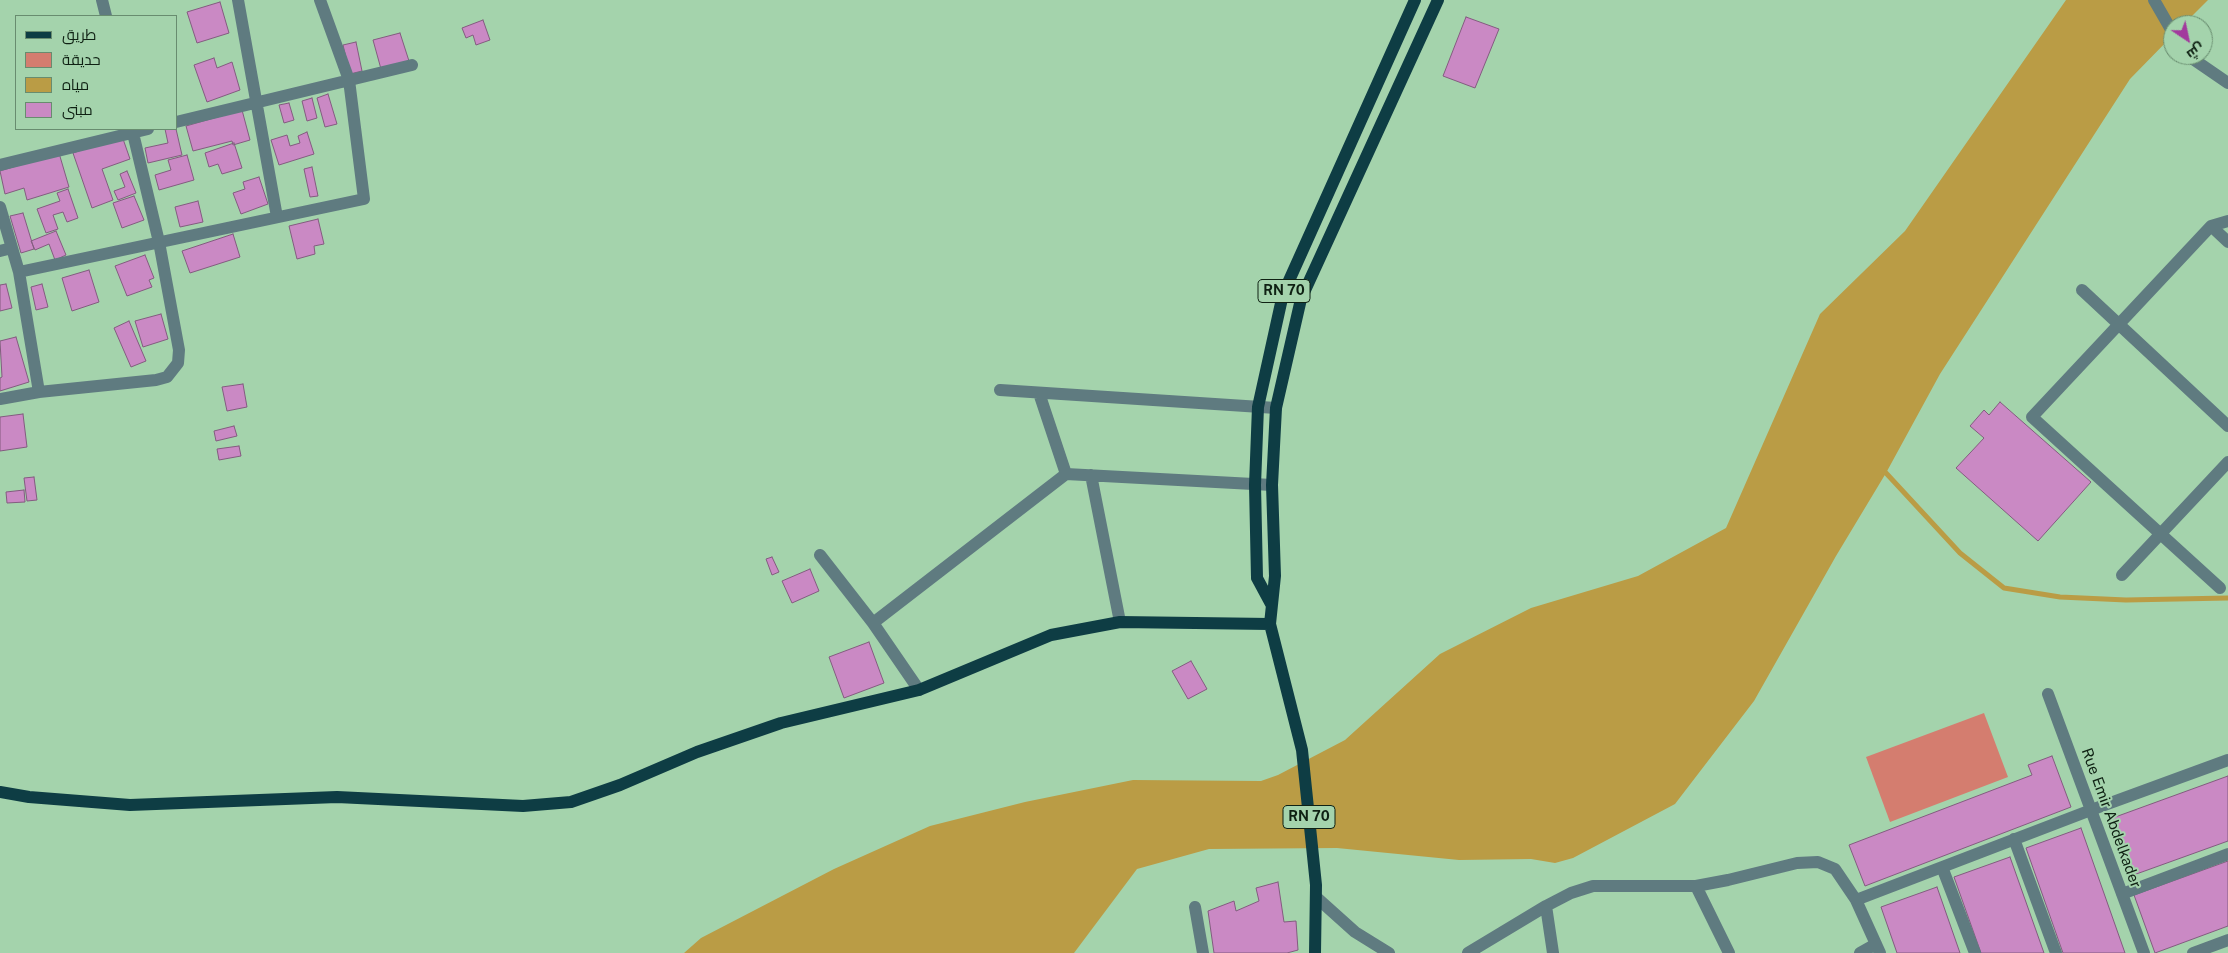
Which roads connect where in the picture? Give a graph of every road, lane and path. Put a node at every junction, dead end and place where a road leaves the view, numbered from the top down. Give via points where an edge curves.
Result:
1 (104, 0) edge
2 (238, 0) edge
3 (320, 0) edge
4 (1414, 0) edge
5 (1438, 0) edge
6 (2154, 0) edge
7 (106, 15) edge
8 (2163, 16) edge
9 (1391, 54) junction
10 (1409, 62) junction
11 (412, 65) dead end
12 (2202, 65) edge
13 (349, 80) junction
14 (2228, 83) edge
15 (256, 102) junction
16 (178, 122) edge
17 (133, 131) edge
18 (0, 165) edge
19 (1337, 175) junction
20 (1354, 182) junction
21 (0, 207) edge
22 (278, 217) junction
23 (2228, 221) edge
24 (2210, 226) junction
25 (159, 242) junction
26 (2228, 242) edge
27 (6, 250) edge
28 (19, 272) junction
29 (2082, 290) dead end
30 (1283, 294) junction
31 (1301, 299) junction
32 (2119, 324) junction
33 (1000, 390) dead end
34 (40, 392) junction
35 (1039, 393) junction
36 (0, 399) edge
37 (1258, 407) junction
38 (1276, 408) junction
39 (2228, 426) edge
40 (2228, 462) edge
41 (1066, 474) junction
42 (1091, 475) junction
43 (1255, 484) junction
44 (1272, 486) junction
45 (2161, 534) junction
46 (820, 555) dead end
47 (2122, 575) dead end
48 (2220, 588) dead end
49 (1271, 604) junction
50 (1120, 622) junction
51 (873, 623) junction
52 (1270, 624) junction
53 (919, 690) junction
54 (2048, 694) dead end
55 (2228, 760) edge
56 (0, 792) edge
57 (2091, 810) junction
58 (2014, 839) junction
59 (2228, 854) edge
60 (1942, 866) junction
61 (1696, 886) junction
62 (1316, 891) junction
63 (2122, 894) junction
64 (1856, 900) junction
65 (1546, 906) junction
66 (1195, 907) dead end
67 (2228, 940) edge
68 (1878, 948) edge
69 (1203, 953) edge
70 (1315, 953) edge
71 (1389, 953) edge
72 (1468, 953) edge
73 (1553, 953) edge
74 (1728, 953) edge
75 (1860, 953) edge
76 (1976, 953) edge
77 (2056, 953) edge
78 (2144, 953) edge
79 (2194, 953) edge

1 - 7 street
2 - 15 street
3 - 13 street
4 - 9 main road, RN 70
5 - 10 main road, RN 70
6 - 8 street
9 - 10 main road
9 - 19 main road, RN 70
10 - 20 main road, RN 70
11 - 13 street
12 - 14 street
13 - 15 street
13 - 22 street via 364,199
15 - 16 street
15 - 22 street
17 - 18 street
17 - 25 street
19 - 20 main road
19 - 30 main road, RN 70
20 - 31 main road, RN 70
21 - 27 street
22 - 25 street
23 - 24 street
24 - 26 street
24 - 32 street
25 - 28 street
25 - 34 street via 179,350 174,371 156,380
27 - 28 street
28 - 34 street
29 - 32 street
30 - 31 main road
30 - 37 main road, RN 70
31 - 38 main road, RN 70
32 - 39 street
32 - 45 street via 2032,417
33 - 35 street
34 - 36 street
35 - 37 street
35 - 41 street
37 - 38 street
37 - 43 main road, RN 70
38 - 44 main road, RN 70
40 - 45 street
41 - 42 street
41 - 51 street
42 - 43 street
42 - 50 street
43 - 44 street
43 - 49 main road, RN 70 via 1257,578
44 - 49 main road, RN 70 via 1275,576
45 - 47 street
45 - 48 street
46 - 51 street
49 - 52 main road, RN 70
50 - 52 main road
50 - 53 main road via 1051,635
51 - 53 street
52 - 62 main road, RN 70 via 1302,750
53 - 56 main road via 781,723 571,802 523,806 337,797 130,805 30,798
54 - 57 street, Rue Emir Abdelkader
55 - 57 street
57 - 58 street
57 - 63 street, Rue Emir Abdelkader
58 - 60 street
58 - 77 street
59 - 63 street
60 - 64 street
60 - 76 street
61 - 64 street via 1797,863 1818,862 1835,869
61 - 65 street via 1593,886
61 - 74 street
62 - 70 main road, RN 70
62 - 71 street via 1356,932
63 - 78 street, Rue Emir Abdelkader
64 - 68 street
65 - 72 street
65 - 73 street
66 - 69 street
67 - 79 street
68 - 75 street

